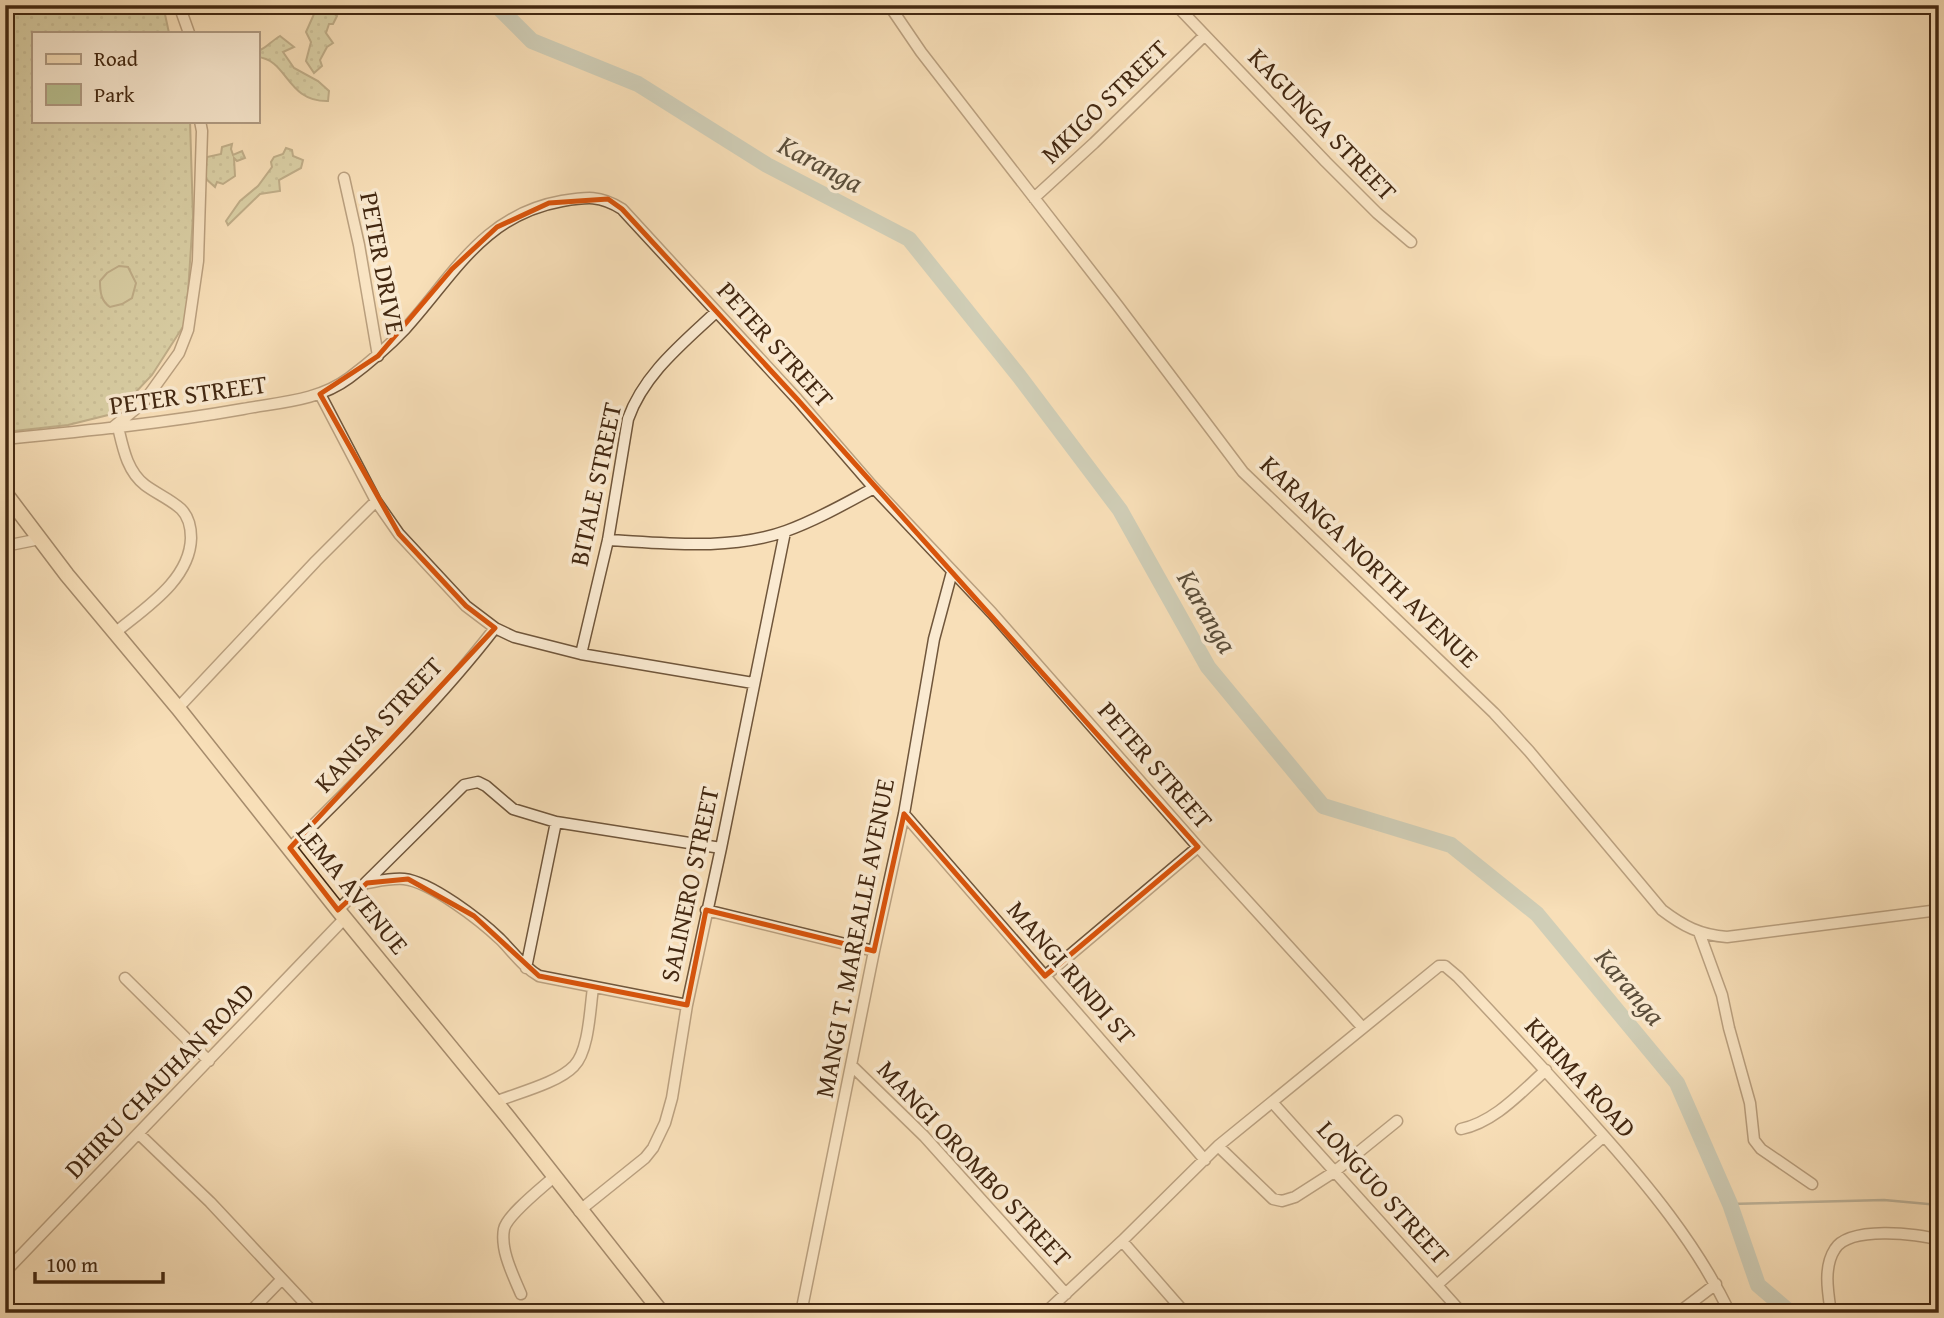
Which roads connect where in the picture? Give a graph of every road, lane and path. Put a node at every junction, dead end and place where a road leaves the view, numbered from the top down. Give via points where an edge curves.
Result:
1 (179, 5) edge
2 (889, 5) edge
3 (1176, 5) edge
4 (189, 32) edge
5 (1205, 36) junction
6 (200, 122) edge
7 (344, 178) dead end
8 (1034, 198) junction
9 (1410, 242) dead end
10 (716, 312) junction
11 (378, 356) junction
12 (320, 394) junction
13 (115, 428) junction
14 (5, 439) edge
15 (874, 488) junction
16 (5, 493) edge
17 (376, 501) junction
18 (785, 532) junction
19 (40, 539) junction
20 (608, 540) junction
21 (5, 546) edge
22 (952, 572) junction
23 (495, 628) junction
24 (116, 632) junction
25 (581, 654) junction
26 (753, 683) junction
27 (178, 708) junction
28 (904, 814) junction
29 (556, 822) junction
30 (1198, 847) junction
31 (290, 848) junction
32 (721, 848) junction
33 (367, 883) junction
34 (706, 911) junction
35 (1939, 911) edge
36 (342, 914) junction
37 (1699, 932) junction
38 (874, 951) junction
39 (526, 968) junction
40 (1045, 976) junction
41 (125, 978) dead end
42 (593, 988) junction
43 (687, 1005) junction
44 (1363, 1028) junction
45 (209, 1061) junction
46 (851, 1065) junction
47 (1546, 1070) junction
48 (495, 1101) junction
49 (1272, 1102) junction
50 (1397, 1121) dead end
51 (1461, 1129) dead end
52 (139, 1134) junction
53 (1604, 1136) junction
54 (1218, 1146) junction
55 (1205, 1160) junction
56 (1334, 1172) junction
57 (555, 1176) junction
58 (1812, 1184) dead end
59 (579, 1211) junction
60 (1939, 1240) edge
61 (1122, 1241) junction
62 (5, 1272) edge
63 (282, 1279) junction
64 (1438, 1284) junction
65 (1716, 1284) junction
66 (521, 1294) dead end
67 (1066, 1294) junction
68 (249, 1313) edge
69 (314, 1313) edge
70 (662, 1313) edge
71 (801, 1313) edge
72 (1045, 1313) edge
73 (1185, 1313) edge
74 (1462, 1313) edge
75 (1678, 1313) edge
76 (1730, 1313) edge
77 (1830, 1313) edge

1 - 4 street
2 - 8 street, KARANGA NORTH AVENUE
3 - 5 street, KAGUNGA STREET
5 - 8 street, MKIGO STREET
5 - 9 street, KAGUNGA STREET
6 - 13 street via 198,261 188,330 179,354 143,403
7 - 11 street, PETER DRIVE
8 - 37 street, KARANGA NORTH AVENUE via 1243,472 1486,705 1662,910
10 - 11 street, PETER STREET via 622,209 608,200 586,197 549,203 514,217 479,241
10 - 15 street, PETER STREET
10 - 20 street, BITALE STREET via 655,371 634,400 623,440
11 - 12 street, PETER STREET
12 - 13 street, PETER STREET
12 - 17 street
13 - 14 street, PETER STREET
13 - 24 street via 136,476 184,512 191,533 182,571
15 - 18 street
15 - 22 street, PETER STREET
16 - 19 main road, LEMA AVENUE
17 - 23 street via 429,568 466,607
17 - 27 street
18 - 20 street via 714,543
18 - 26 street, SALINERO STREET
19 - 21 street
19 - 24 main road, LEMA AVENUE
20 - 25 street, BITALE STREET
22 - 28 street, MANGI T. MAREALLE AVENUE via 934,639
22 - 30 street, PETER STREET
23 - 25 street
23 - 31 street, KANISA STREET
24 - 27 main road, LEMA AVENUE
25 - 26 street
26 - 32 street, SALINERO STREET
27 - 31 main road, LEMA AVENUE
28 - 38 street, MANGI T. MAREALLE AVENUE
28 - 40 street, MANGI RINDI ST
29 - 32 street
29 - 33 street, DHIRU CHAUHAN ROAD via 513,809 486,786 472,782
29 - 39 street
30 - 40 street
30 - 44 street, PETER STREET
31 - 36 main road, LEMA AVENUE
32 - 34 street, SALINERO STREET
33 - 36 street, DHIRU CHAUHAN ROAD
33 - 39 street via 408,879 434,891 488,927
34 - 38 street
34 - 43 street, SALINERO STREET
35 - 37 street, KARANGA NORTH AVENUE via 1727,937
36 - 45 street, DHIRU CHAUHAN ROAD
36 - 48 main road, LEMA AVENUE
37 - 58 street via 1721,988 1750,1103 1754,1140
38 - 46 street, MANGI T. MAREALLE AVENUE
39 - 42 street via 539,976
40 - 55 street, MANGI RINDI ST
41 - 45 street
42 - 43 street
42 - 48 street via 584,1046 576,1065
43 - 59 street, SALINERO STREET via 672,1098 653,1148
44 - 47 street, KIRIMA ROAD via 1434,969 1445,966
44 - 49 street
45 - 52 street, DHIRU CHAUHAN ROAD
46 - 67 street, MANGI OROMBO STREET via 924,1136
46 - 71 street, MANGI T. MAREALLE AVENUE
47 - 51 street via 1491,1116
47 - 53 street, KIRIMA ROAD
48 - 57 main road, LEMA AVENUE
49 - 54 street
49 - 56 street, LONGUO STREET
50 - 56 street
52 - 62 street, DHIRU CHAUHAN ROAD
52 - 63 street
53 - 64 street
53 - 65 street, KIRIMA ROAD via 1684,1234
54 - 55 street
54 - 56 street via 1273,1199 1289,1200
55 - 61 street
56 - 64 street, LONGUO STREET
57 - 59 main road, LEMA AVENUE
57 - 66 street via 504,1230 506,1254
59 - 70 main road, LEMA AVENUE
60 - 77 street via 1922,1234 1880,1233 1841,1243 1829,1264
61 - 67 street
61 - 73 street
63 - 68 street
63 - 69 street
64 - 74 street, LONGUO STREET
65 - 75 street
65 - 76 street, KIRIMA ROAD
67 - 72 street

